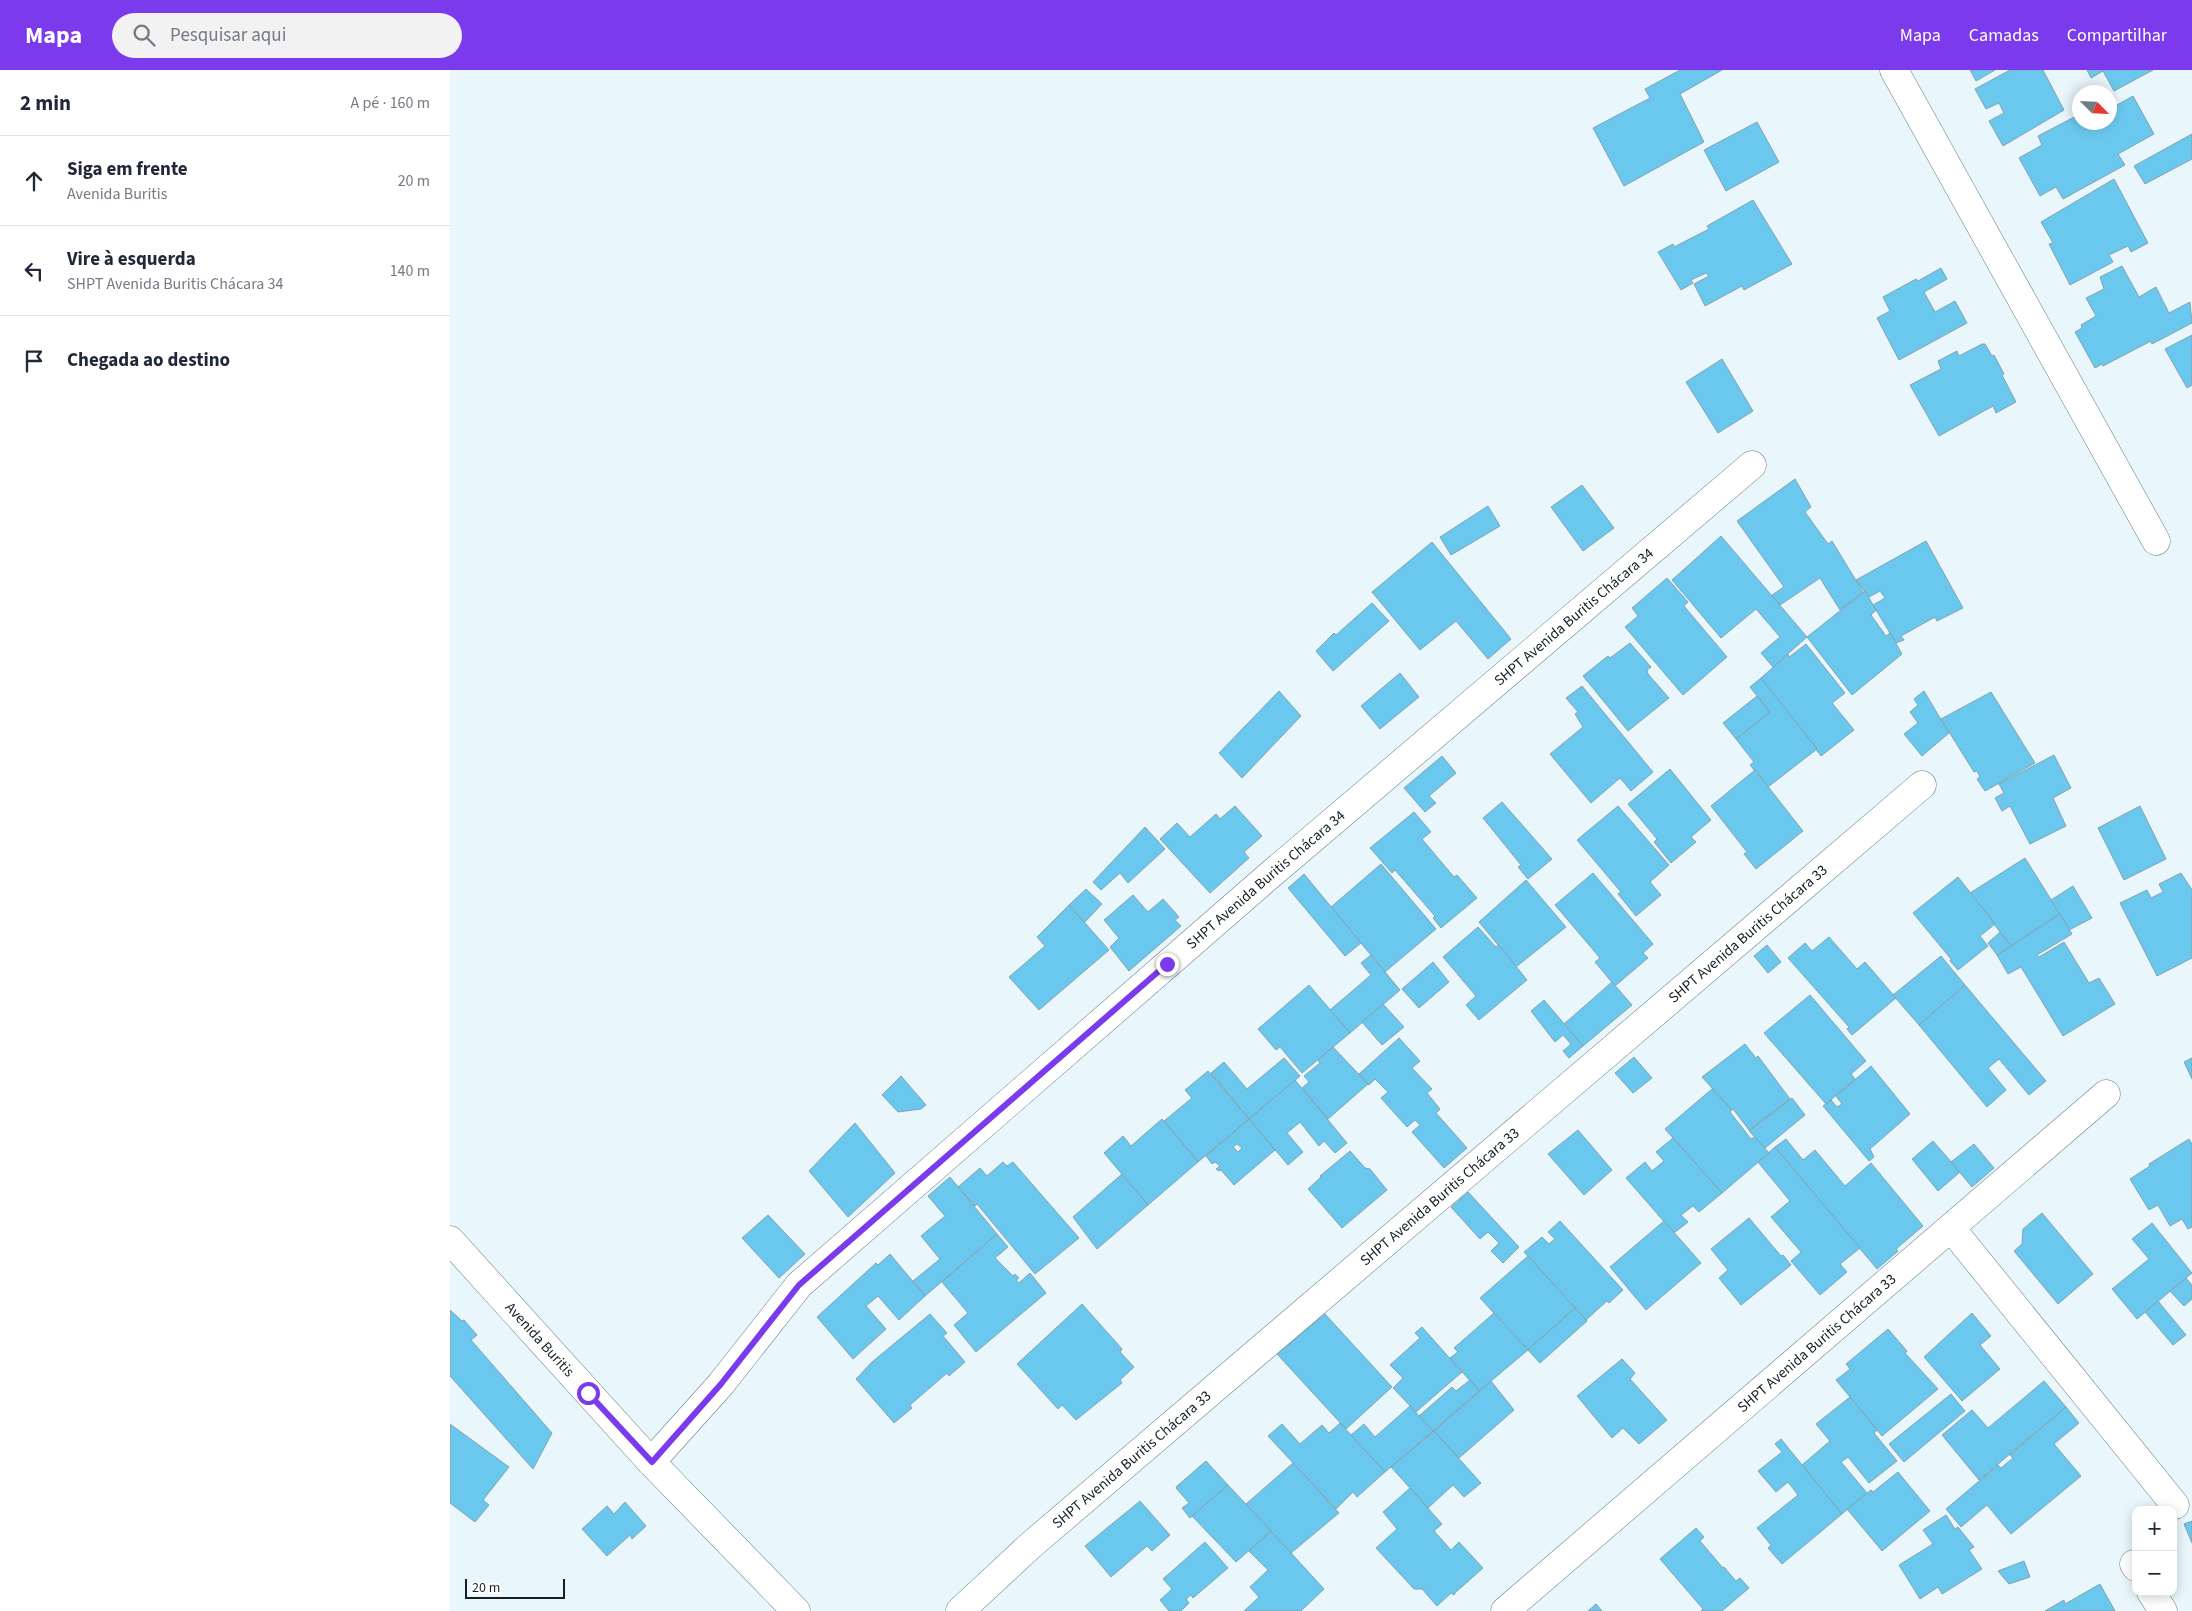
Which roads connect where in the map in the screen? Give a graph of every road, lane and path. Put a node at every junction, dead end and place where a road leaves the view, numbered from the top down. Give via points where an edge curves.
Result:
1 (1894, 70) edge
2 (1752, 465) dead end
3 (2156, 541) dead end
4 (1922, 785) dead end
5 (2106, 1094) dead end
6 (1951, 1228) junction
7 (450, 1240) edge
8 (652, 1462) junction
9 (2175, 1505) dead end
10 (2153, 1596) edge
11 (796, 1611) edge
12 (960, 1611) edge
13 (1505, 1611) edge
14 (2162, 1611) edge

1 - 3 street
2 - 8 street, SHPT Avenida Buritis Chácara 34 via 1270,875 799,1285 721,1384
4 - 12 street, SHPT Avenida Buritis Chácara 33 via 1038,1539
5 - 6 street, SHPT Avenida Buritis Chácara 33
6 - 9 street
6 - 13 street, SHPT Avenida Buritis Chácara 33
7 - 8 street, Avenida Buritis
8 - 11 street, Avenida Buritis
10 - 14 street

